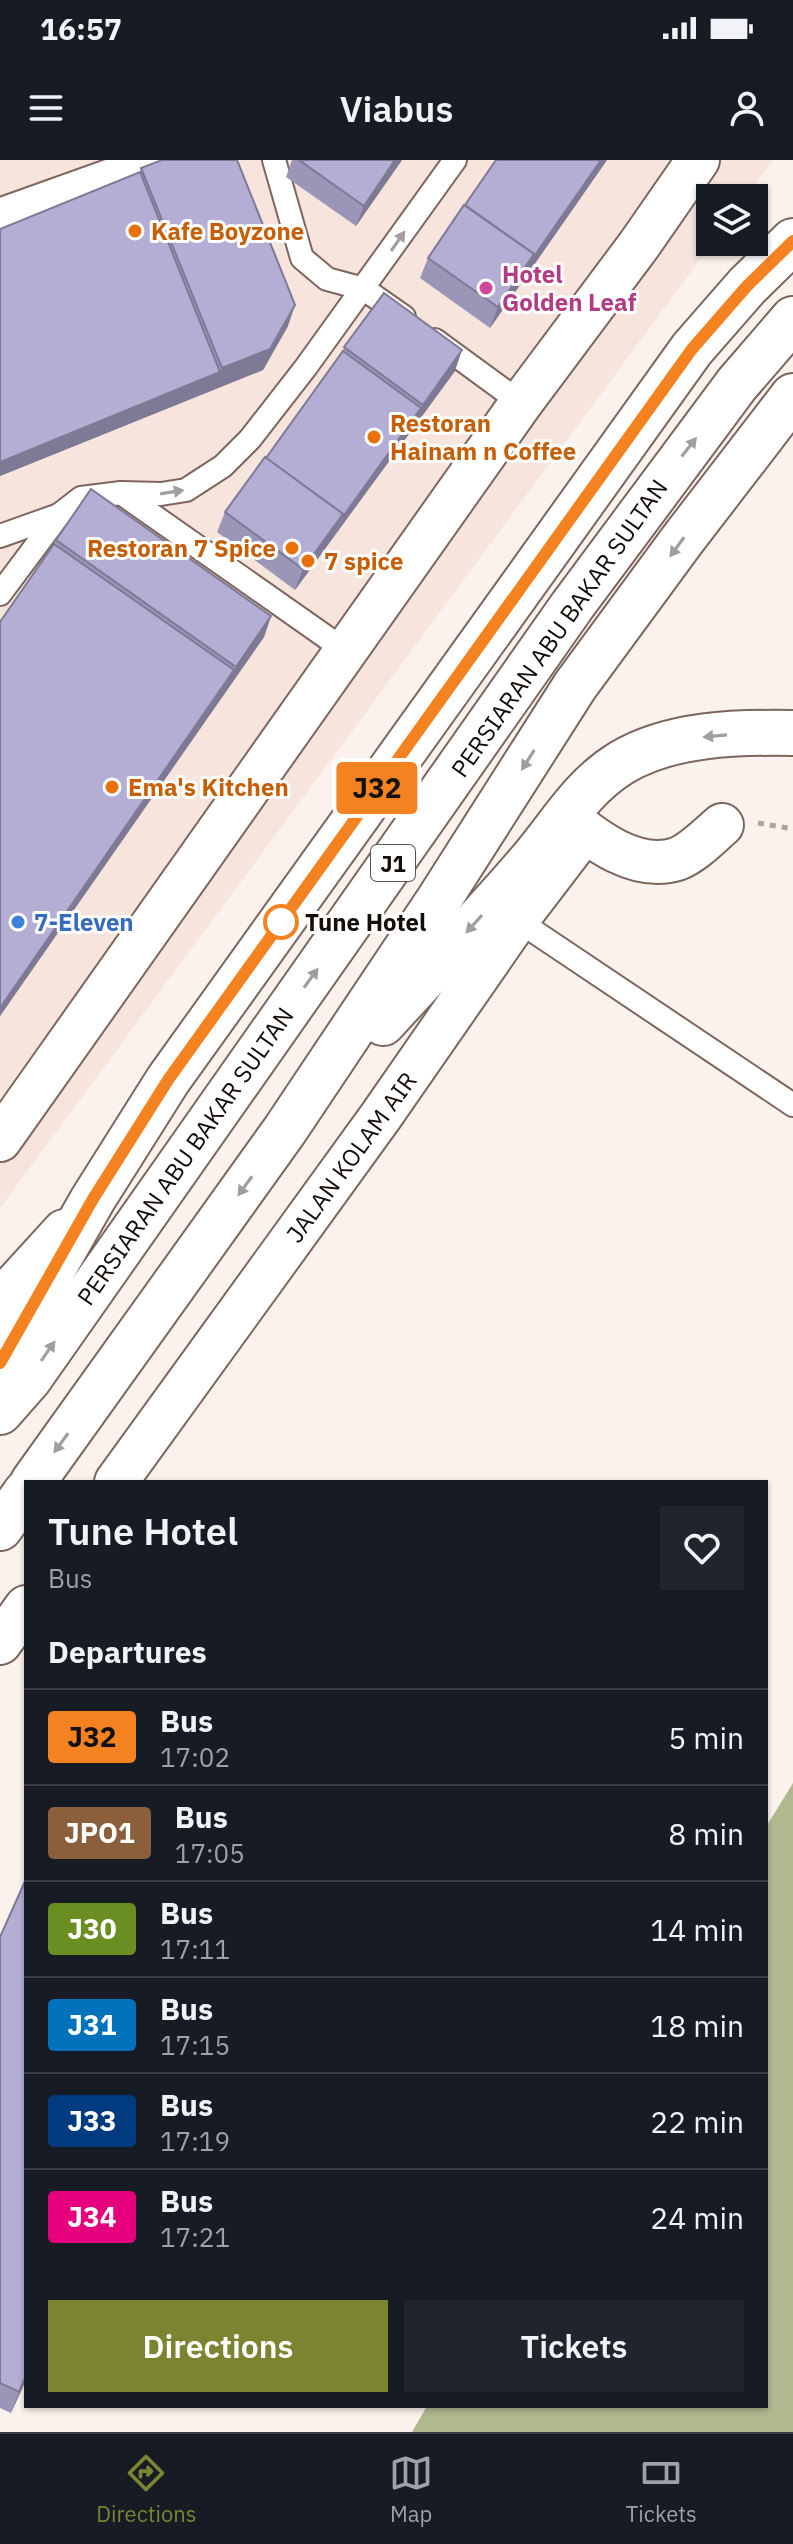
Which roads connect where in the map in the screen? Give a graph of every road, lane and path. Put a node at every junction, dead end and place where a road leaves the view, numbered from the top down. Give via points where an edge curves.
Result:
1 (168, 160) edge
2 (274, 160) edge
3 (455, 160) edge
4 (698, 160) edge
5 (0, 220) edge
6 (793, 241) edge
7 (364, 289) junction
8 (793, 319) edge
9 (793, 396) edge
10 (521, 403) junction
11 (121, 493) junction
12 (59, 515) junction
13 (0, 536) edge
14 (0, 594) edge
15 (346, 651) junction
16 (793, 733) edge
17 (575, 824) junction
18 (736, 824) joint
19 (793, 829) edge
20 (517, 920) junction
21 (793, 1105) edge
22 (285, 1130) junction
23 (0, 1140) edge
24 (93, 1199) junction
25 (0, 1301) edge
26 (0, 1362) edge
27 (0, 1412) edge
28 (34, 1480) edge
29 (117, 1480) edge
30 (24, 1495) edge
31 (0, 1528) edge
32 (24, 1610) edge
33 (0, 1643) edge

1 - 5 street
2 - 7 lane via 302,258 327,279
7 -> 3 lane
4 - 10 street
6 - 24 highway via 747,286 666,384 168,1080
7 - 10 lane
11 -> 7 lane via 186,490 223,466 250,439
27 -> 8 highway, PERSIARAN ABU BAKAR SULTAN / J1 via 29,1379 572,606 737,384
9 -> 22 highway, PERSIARAN ABU BAKAR SULTAN / J1 via 575,686
10 - 15 street
11 - 12 lane via 81,498
11 - 15 lane
12 - 13 lane
12 - 14 lane
15 - 23 street
16 -> 17 highway via 702,737 659,747 622,763 581,794
17 - 18 street via 646,863 678,859
17 - 20 street, JALAN KOLAM AIR
17 -> 22 highway via 526,866
18 - 19 path
20 - 21 lane
20 - 29 street, JALAN KOLAM AIR
22 -> 28 highway, PERSIARAN ABU BAKAR SULTAN / J1
24 - 25 street
24 - 26 highway
30 - 31 highway
32 - 33 street

